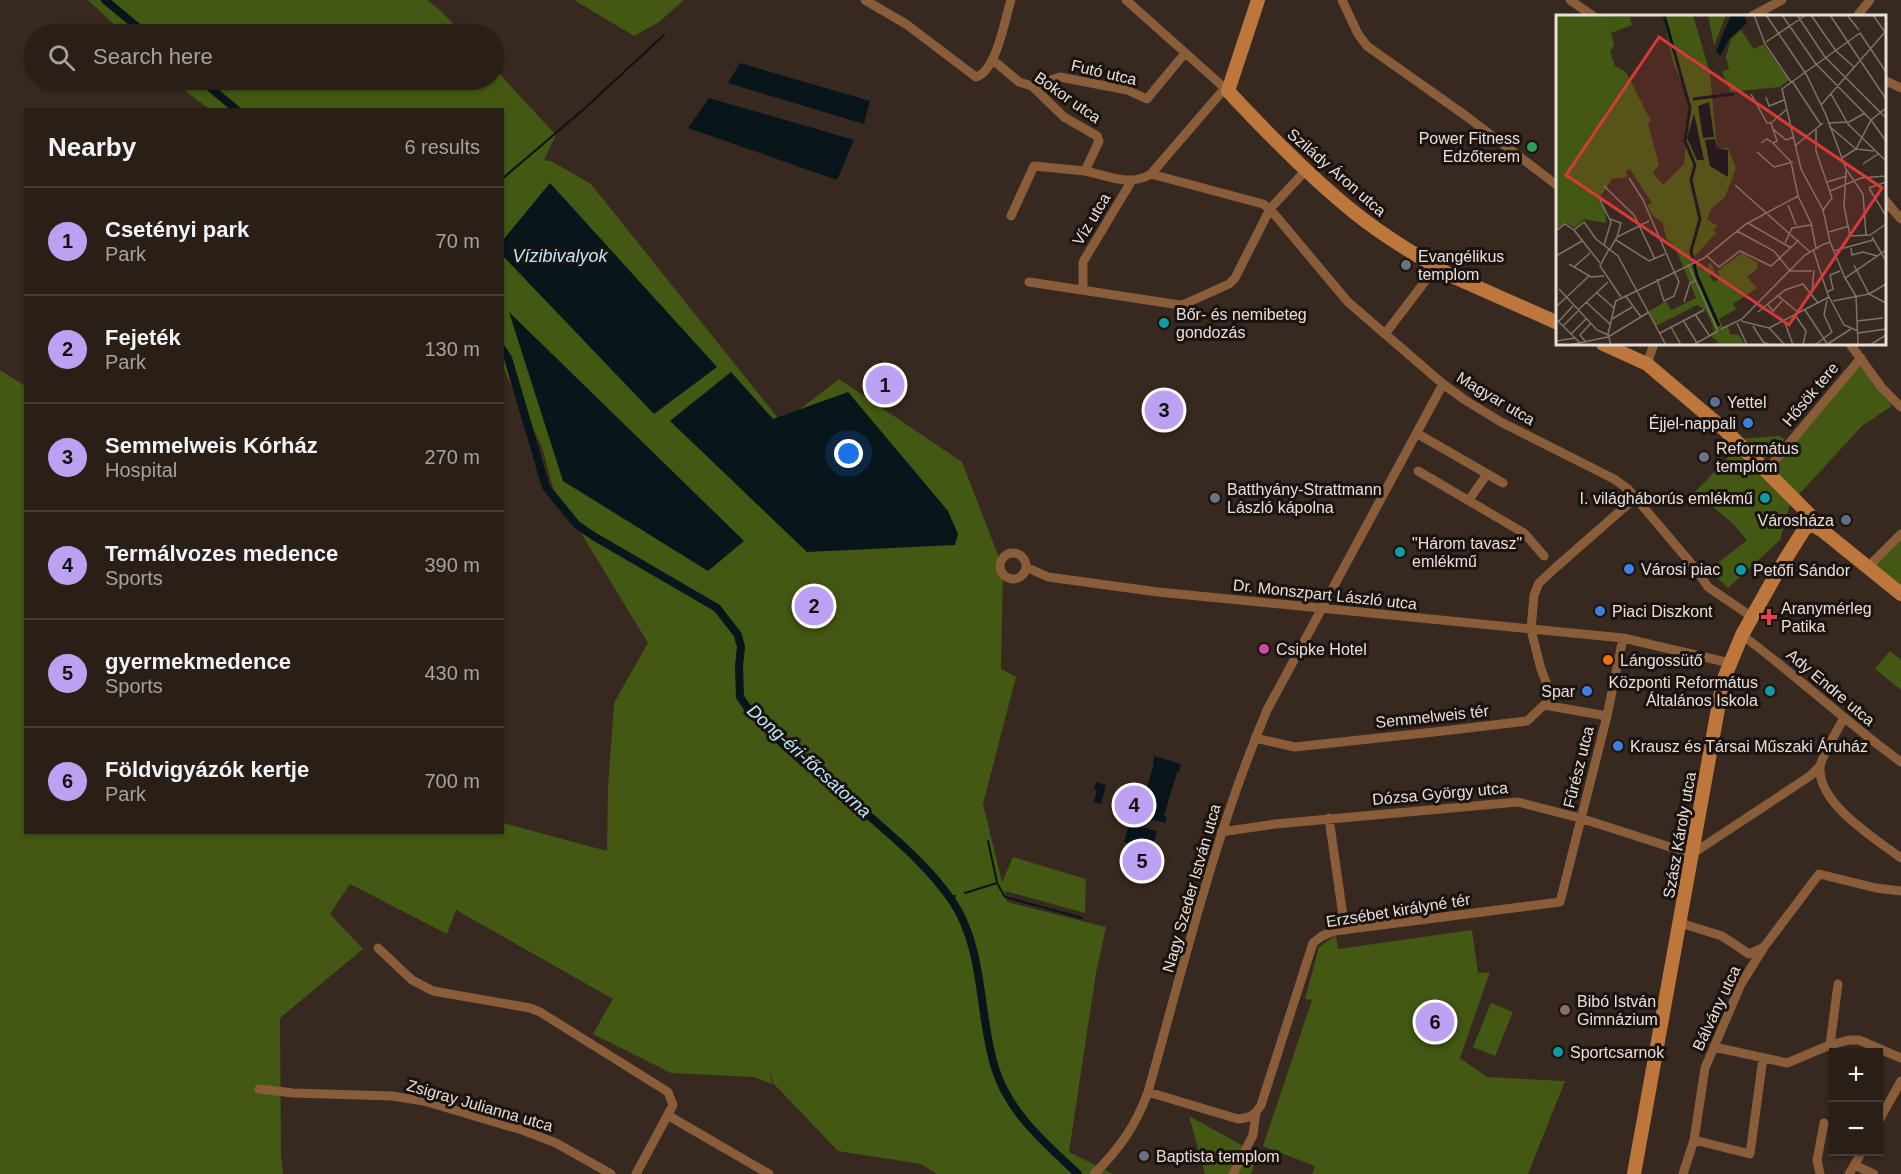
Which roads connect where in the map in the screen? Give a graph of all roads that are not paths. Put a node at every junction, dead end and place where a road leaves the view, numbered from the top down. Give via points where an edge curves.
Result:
1 (865, 0) edge
2 (1011, 0) edge
3 (1126, 0) edge
4 (1258, 0) edge
5 (1342, 0) edge
6 (1570, 0) edge
7 (1782, 0) edge
8 (1870, 0) edge
9 (1592, 15) edge
10 (1754, 15) edge
11 (1858, 15) edge
12 (1185, 53) junction
13 (993, 60) junction
14 (1886, 81) edge
15 (1032, 86) junction
16 (1901, 87) edge
17 (1227, 89) junction
18 (1306, 170) junction
19 (1085, 171) junction
20 (1151, 174) junction
21 (1131, 182) junction
22 (1556, 182) edge
23 (1886, 201) edge
24 (1270, 209) junction
25 (1011, 216) dead end
26 (1901, 219) edge
27 (1436, 267) junction
28 (1029, 282) dead end
29 (1083, 290) junction
30 (1556, 323) edge
31 (1385, 334) junction
32 (1606, 345) edge
33 (1654, 345) edge
34 (1851, 345) edge
35 (1862, 358) junction
36 (1647, 364) junction
37 (1443, 384) junction
38 (1901, 407) edge
39 (1418, 434) junction
40 (1418, 471) dead end
41 (1766, 471) junction
42 (1487, 474) junction
43 (1503, 483) dead end
44 (1635, 498) junction
45 (1469, 500) junction
46 (1813, 525) junction
47 (1901, 534) edge
48 (1544, 556) dead end
49 (1026, 567) dead end
50 (1868, 567) junction
51 (1901, 594) edge
52 (1322, 609) junction
53 (1752, 617) junction
54 (1531, 630) junction
55 (1742, 635) junction
56 (1623, 638) junction
57 (1730, 663) junction
58 (1552, 705) junction
59 (1607, 716) junction
60 (1844, 718) junction
61 (1255, 738) junction
62 (1901, 762) edge
63 (1820, 766) junction
64 (1329, 818) junction
65 (1580, 818) junction
66 (1221, 832) junction
67 (1692, 854) junction
68 (1901, 858) edge
69 (1901, 891) edge
70 (1560, 902) joint
71 (1680, 923) junction
72 (1345, 930) junction
73 (1764, 947) junction
74 (378, 948) dead end
75 (1838, 984) dead end
76 (1830, 1045) junction
77 (1714, 1047) junction
78 (1762, 1058) junction
79 (1901, 1058) edge
80 (1901, 1081) edge
81 (260, 1089) dead end
82 (1148, 1092) junction
83 (1898, 1094) edge
84 (1256, 1112) junction
85 (1883, 1115) edge
86 (669, 1116) junction
87 (1824, 1124) dead end
88 (1694, 1140) junction
89 (1860, 1156) edge
90 (1851, 1170) edge
91 (611, 1174) edge
92 (636, 1174) edge
93 (769, 1174) edge
94 (1094, 1174) edge
95 (1233, 1174) edge
96 (1634, 1174) edge
97 (1683, 1174) edge
98 (1820, 1174) edge
99 (1874, 1174) edge

1 - 13 street via 906,24 973,76 982,75
2 - 13 street
3 - 12 street, Szilády Áron utca
4 - 17 main road
5 - 22 street via 1367,46
6 - 9 street
7 - 10 street
8 - 11 street
12 - 15 street, Futó utca via 1147,99 1127,90 1060,77
12 - 17 street, Szilády Áron utca
13 - 15 street, Bokor utca via 1019,82
14 - 16 street
15 - 19 street, Bokor utca via 1064,117 1099,138
17 - 18 main road, Szilády Áron utca
17 - 20 street
18 - 24 street
18 - 27 main road, Szilády Áron utca via 1370,224
19 - 21 street
19 - 25 street via 1034,166
20 - 21 street
20 - 24 street via 1258,202
21 - 29 street, Víz utca via 1083,262
23 - 26 street
24 - 29 street via 1229,284 1180,305
24 - 31 street, Magyar utca via 1348,302
27 - 30 main road, Szilády Áron utca
27 - 31 street
28 - 29 street
31 - 37 street, Magyar utca
32 - 36 main road
33 - 36 street
34 - 35 street
35 - 38 street, Hősök tere via 1882,388
35 - 41 street, Hősök tere
36 - 41 main road
37 - 39 street, Nagy Szeder István utca
37 - 44 street, Magyar utca via 1501,422 1614,480
39 - 42 street
39 - 52 street, Nagy Szeder István utca
40 - 45 street
41 - 46 main road via 1809,514
42 - 43 street
42 - 45 street
44 - 53 street, Magyar utca via 1708,587
44 - 54 street via 1539,584 1534,595
45 - 48 street via 1524,533
46 - 50 main road
46 - 53 main road, Szász Károly utca via 1801,534
47 - 50 street
49 - 52 street, Dr. Monszpart László utca via 1048,577 1088,583
50 - 51 main road
52 - 54 street, Dr. Monszpart László utca
52 - 61 street, Nagy Szeder István utca
53 - 55 main road, Szász Károly utca
54 - 56 street, Dr. Monszpart László utca
54 - 58 street
55 - 57 main road, Szász Károly utca
55 - 60 street, Ady Endre utca
56 - 57 street, Dr. Monszpart László utca
56 - 59 street, Fűrész utca
57 - 67 main road, Szász Károly utca via 1719,699
58 - 59 street
58 - 61 street, Semmelweis tér via 1544,705 1527,721 1443,731 1295,747
59 - 65 street, Fűrész utca
60 - 62 street, Ady Endre utca
60 - 63 street
61 - 66 street, Nagy Szeder István utca
63 - 67 street
63 - 68 street via 1821,779 1832,801
64 - 65 street, Dózsa György utca via 1518,802
64 - 66 street, Dózsa György utca
64 - 72 street
65 - 67 street, Dózsa György utca
65 - 70 street, Fűrész utca
66 - 82 street, Nagy Szeder István utca
67 - 71 main road, Szász Károly utca
69 - 73 street, Bálvány utca via 1819,874
70 - 72 street, Erzsébet királyné tér
71 - 73 street via 1722,936 1749,954
71 - 96 main road, Szász Károly utca
72 - 84 street, Erzsébet királyné tér via 1322,936 1314,943
73 - 77 street, Bálvány utca via 1741,984
74 - 86 street via 424,988 530,1008 547,1016 668,1092 673,1104
75 - 76 street
76 - 78 street via 1787,1063
76 - 79 street via 1859,1040
77 - 78 street
77 - 88 street, Bálvány utca via 1705,1068
78 - 88 street via 1750,1154
80 - 83 street
81 - 91 street, Zsigray Julianna utca via 424,1101 556,1143
82 - 84 street via 1238,1119 1249,1118
82 - 94 street, Nagy Szeder István utca via 1129,1133
83 - 85 street
84 - 95 street, Erzsébet királyné tér via 1253,1135
86 - 92 street
86 - 93 street
87 - 98 street via 1816,1160
88 - 97 street, Bálvány utca
89 - 90 street
90 - 99 street

